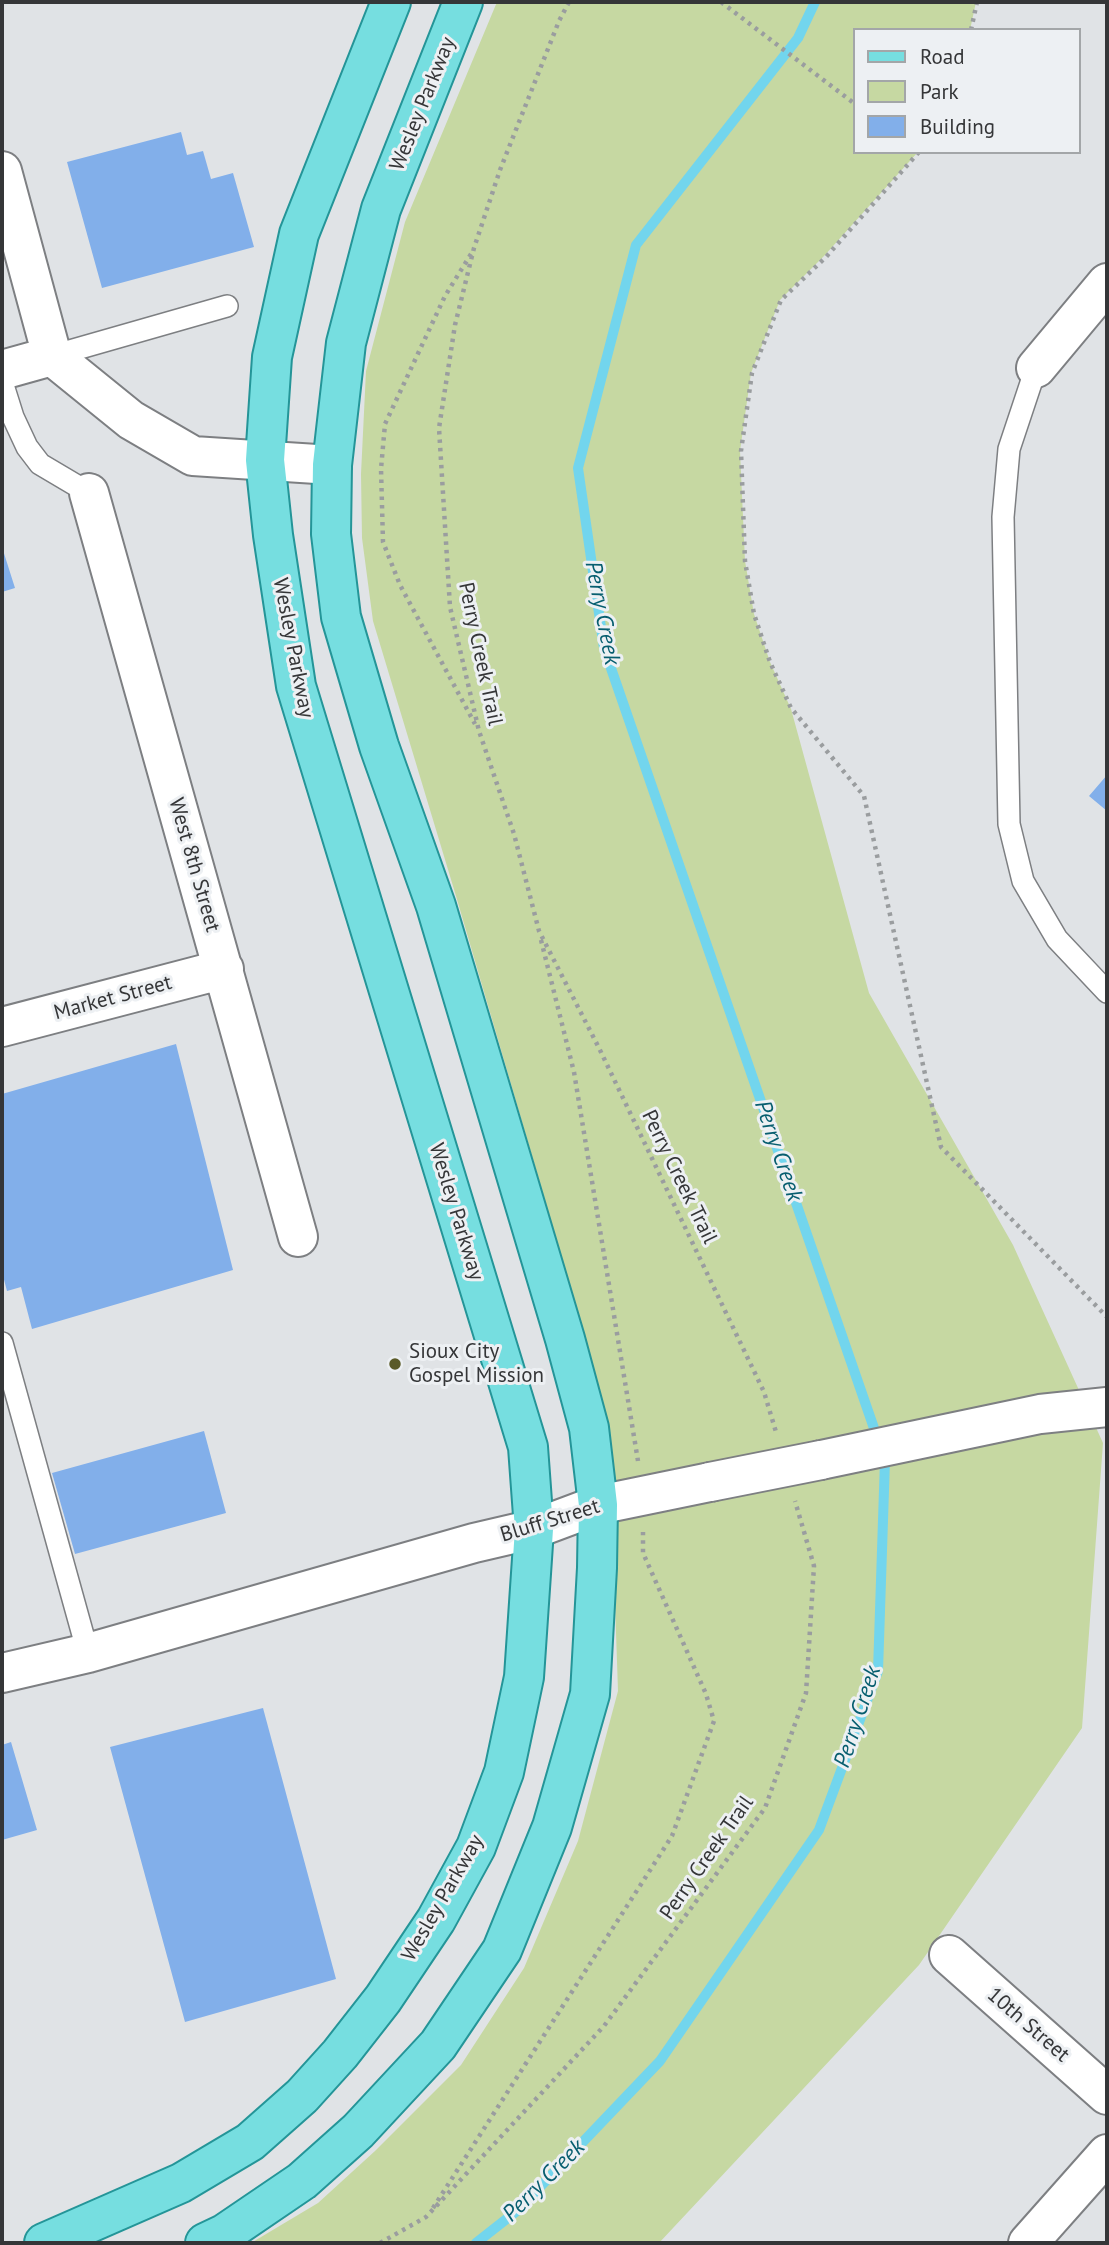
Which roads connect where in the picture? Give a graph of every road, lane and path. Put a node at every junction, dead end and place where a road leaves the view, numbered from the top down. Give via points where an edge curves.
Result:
1 (391, 2) edge
2 (463, 2) edge
3 (569, 2) edge
4 (721, 2) edge
5 (977, 2) edge
6 (971, 28) edge
7 (853, 102) edge
8 (917, 154) edge
9 (2, 171) edge
10 (474, 248) junction
11 (1107, 283) edge
12 (226, 306) dead end
13 (52, 356) junction
14 (1036, 368) joint
15 (2, 370) edge
16 (2, 382) edge
17 (265, 460) junction
18 (332, 465) junction
19 (89, 493) joint
20 (479, 731) junction
21 (539, 931) junction
22 (224, 969) junction
23 (1107, 992) edge
24 (2, 1027) edge
25 (298, 1237) dead end
26 (1107, 1317) edge
27 (2, 1346) edge
28 (1107, 1408) edge
29 (776, 1432) dead end
30 (643, 1495) junction
31 (795, 1499) dead end
32 (598, 1505) junction
33 (534, 1529) junction
34 (88, 1653) junction
35 (2, 1673) edge
36 (949, 1955) dead end
37 (1107, 2095) edge
38 (1107, 2154) edge
39 (426, 2217) junction
40 (44, 2243) edge
41 (205, 2243) edge
42 (380, 2243) edge
43 (1028, 2243) edge

1 - 17 main road, Wesley Parkway via 299,234 272,357
2 - 18 main road, Wesley Parkway via 382,208 346,343
3 - 10 path, Perry Creek Trail via 500,170
4 - 7 path
5 - 6 path
8 - 26 path via 781,300 752,373 741,451 745,561 754,614 791,708 864,796 941,1147
9 - 13 street
10 - 20 path, Perry Creek Trail via 455,326 439,428 450,607
10 - 20 path via 444,296 401,386 386,424 382,469 383,542 400,585
11 - 14 street
12 - 13 lane
13 - 15 street
13 - 17 street via 131,420 193,456
14 - 23 lane via 1009,449 1003,517 1009,824 1023,881 1057,939
16 - 19 lane via 13,417 40,464
17 - 18 street
17 - 33 main road, Wesley Parkway via 296,686 528,1447
18 - 32 main road, Wesley Parkway via 331,534 341,617 379,746 436,906 565,1339 589,1428
19 - 22 street, West 8th Street
20 - 21 path, Perry Creek Trail via 514,834
21 - 29 path, Perry Creek Trail via 764,1392
21 - 30 path via 574,1072
22 - 24 street, Market Street
22 - 25 street, West 8th Street
27 - 34 lane
28 - 30 street, Bluff Street, bridge via 1040,1414
30 - 32 street, Bluff Street
30 - 39 path via 643,1553 714,1721 672,1836
31 - 39 path, Perry Creek Trail via 814,1566 806,1693 765,1808 604,2026
32 - 33 street, Bluff Street
32 - 41 main road, Wesley Parkway via 590,1694 552,1827 502,1950 438,2045 358,2131 302,2181
33 - 34 street, Bluff Street
33 - 40 main road, Wesley Parkway via 524,1677 504,1772 476,1847 436,1920 383,1999 302,2096 250,2142 181,2183
34 - 35 street, Bluff Street
36 - 37 street, 10th Street
38 - 43 street
39 - 42 path, Perry Creek Trail

